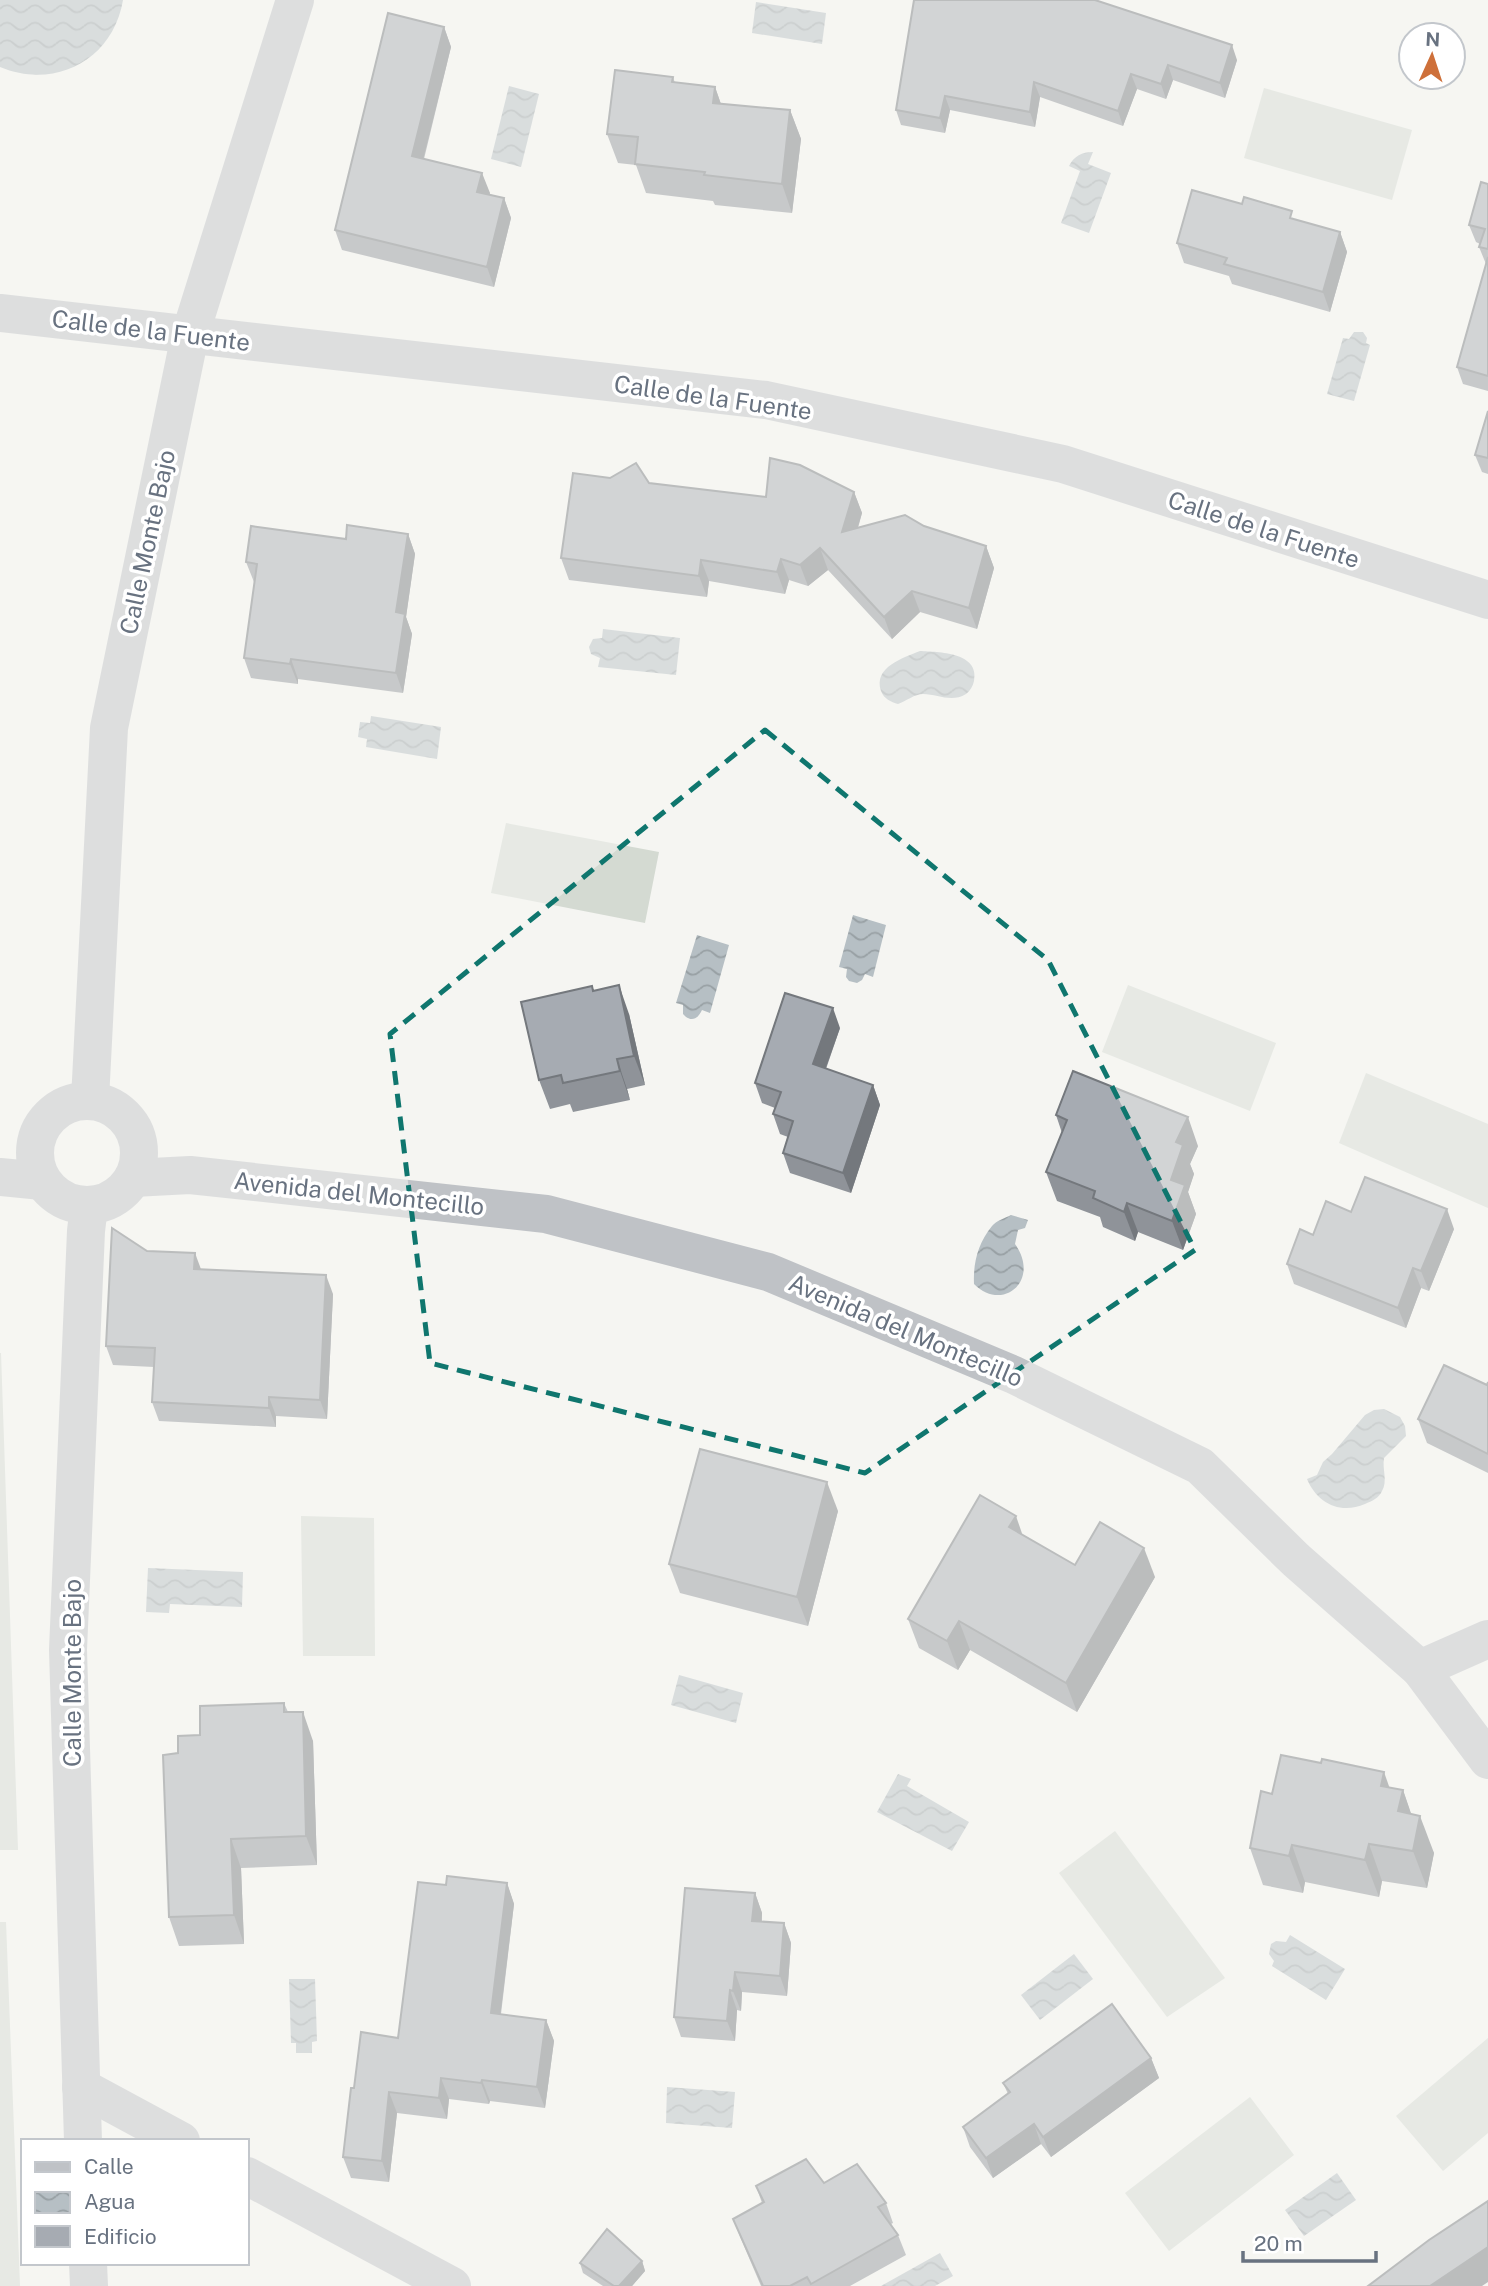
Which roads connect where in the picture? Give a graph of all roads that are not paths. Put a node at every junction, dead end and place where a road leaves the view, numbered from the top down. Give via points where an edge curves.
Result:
1 (295, 0) edge
2 (0, 313) edge
3 (190, 335) junction
4 (1488, 600) edge
5 (90, 1101) junction
6 (136, 1160) junction
7 (25, 1162) edge
8 (0, 1177) edge
9 (89, 1206) junction
10 (1488, 1639) edge
11 (1420, 1670) junction
12 (1488, 1760) edge
13 (81, 2087) junction
14 (83, 2139) edge
15 (176, 2139) edge
16 (248, 2177) edge
17 (88, 2265) edge
18 (89, 2286) edge
19 (452, 2286) edge

1 - 3 street, Calle Monte Bajo
2 - 3 street, Calle de la Fuente
3 - 4 street, Calle de la Fuente via 766,400 1063,464
3 - 5 street, Calle Monte Bajo via 109,728
5 - 6 street via 117,1111 130,1124
5 - 7 street via 65,1105 50,1115
6 - 9 street via 122,1192
6 - 11 street, Avenida del Montecillo via 190,1175 546,1214 768,1272 1014,1375 1200,1466 1296,1560
7 - 8 street
7 - 9 street via 54,1195
9 - 13 street, Calle Monte Bajo via 68,1650
10 - 11 street
11 - 12 street, Avenida del Montecillo
13 - 14 street, Calle Monte Bajo
13 - 15 street
16 - 19 street
17 - 18 street

